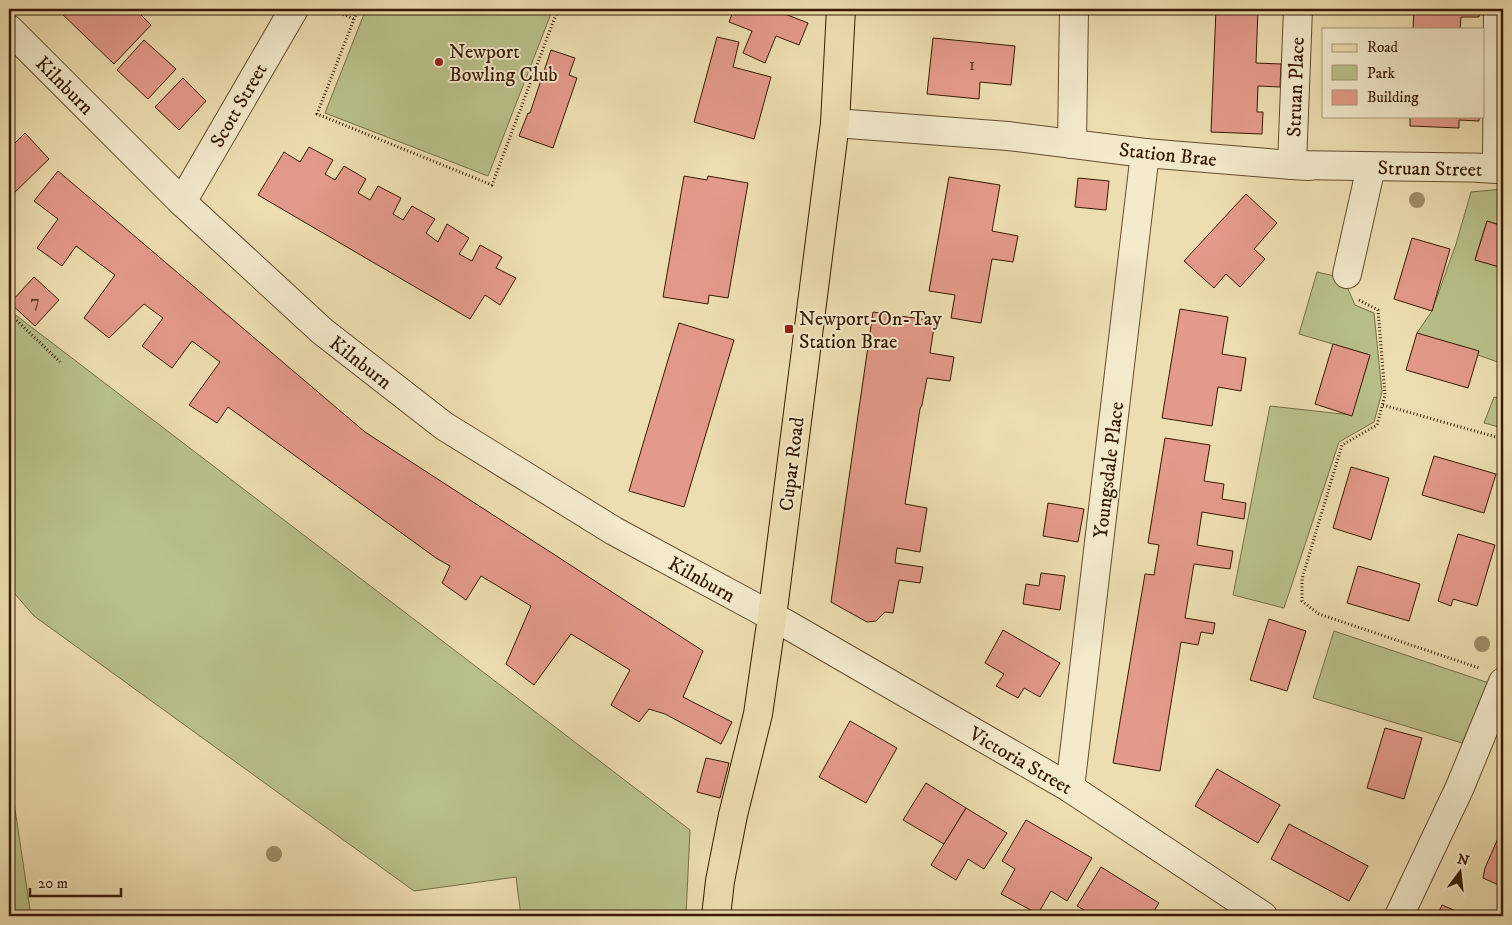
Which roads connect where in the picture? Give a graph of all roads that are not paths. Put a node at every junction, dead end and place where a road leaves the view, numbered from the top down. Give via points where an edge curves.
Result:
1 (294, 9) edge
2 (841, 9) edge
3 (1074, 9) edge
4 (1298, 9) edge
5 (1498, 9) edge
6 (9, 29) edge
7 (834, 123) junction
8 (1072, 144) junction
9 (1145, 153) junction
10 (1302, 165) junction
11 (1371, 167) junction
12 (1500, 169) edge
13 (182, 202) junction
14 (1347, 274) road end
15 (772, 617) junction
16 (1492, 676) edge
17 (1070, 788) junction
18 (716, 916) edge
19 (1262, 916) edge
20 (1399, 916) edge

1 - 13 street, Scott Street
2 - 7 main road, Cupar Road
3 - 8 street
4 - 10 street, Struan Place
5 - 12 street, Struan Street
6 - 13 street, Kilnburn
7 - 8 street, Station Brae
7 - 15 main road, Cupar Road
8 - 9 street, Station Brae
9 - 10 street, Station Brae
9 - 17 street, Youngsdale Place
10 - 11 street, Station Brae
10 - 12 street, Struan Street
11 - 12 street, Station Brae
11 - 14 street
13 - 15 street, Kilnburn via 322,331 444,426 614,531
15 - 17 street, Victoria Street
15 - 18 main road, Cupar Road via 758,714 733,815
16 - 20 street via 1460,787
17 - 19 street, Victoria Street

